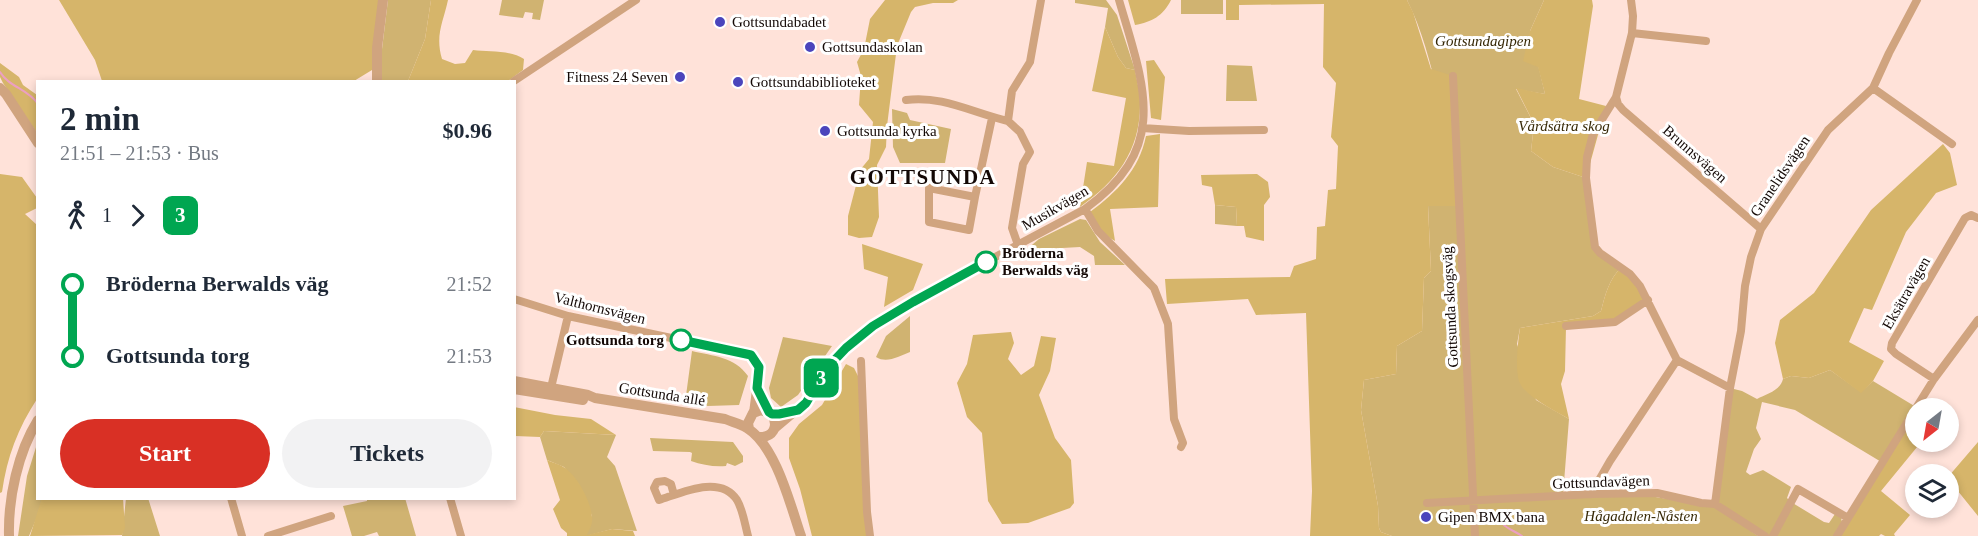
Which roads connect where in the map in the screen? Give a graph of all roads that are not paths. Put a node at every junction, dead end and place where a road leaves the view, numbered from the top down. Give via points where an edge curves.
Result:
1 (383, 0) edge
2 (636, 0) edge
3 (1041, 0) edge
4 (1119, 0) edge
5 (1631, 0) edge
6 (1917, 0) edge
7 (1632, 33) junction
8 (1706, 41) dead end
9 (1453, 76) dead end
10 (377, 80) edge
11 (516, 80) edge
12 (0, 88) edge
13 (1873, 88) junction
14 (1616, 97) junction
15 (906, 100) dead end
16 (992, 117) junction
17 (1008, 121) junction
18 (1142, 128) junction
19 (1264, 130) dead end
20 (36, 140) edge
21 (1952, 144) dead end
22 (975, 197) junction
23 (1084, 209) junction
24 (1978, 218) edge
25 (1761, 229) junction
26 (1018, 245) junction
27 (516, 299) edge
28 (1648, 300) junction
29 (568, 316) junction
30 (1978, 320) edge
31 (1566, 326) dead end
32 (1677, 360) junction
33 (861, 361) dead end
34 (1934, 380) junction
35 (516, 382) edge
36 (757, 388) junction
37 (1730, 388) junction
38 (516, 389) edge
39 (550, 391) junction
40 (1922, 398) edge
41 (798, 410) junction
42 (771, 413) junction
43 (36, 424) edge
44 (752, 424) junction
45 (1905, 426) edge
46 (773, 431) junction
47 (1181, 447) dead end
48 (780, 476) junction
49 (1591, 494) junction
50 (674, 495) dead end
51 (232, 500) edge
52 (451, 500) edge
53 (1474, 501) junction
54 (1427, 503) dead end
55 (1715, 504) junction
56 (331, 516) dead end
57 (1848, 518) junction
58 (9, 536) edge
59 (242, 536) edge
60 (268, 536) edge
61 (461, 536) edge
62 (748, 536) edge
63 (801, 536) edge
64 (870, 536) edge
65 (1475, 536) edge
66 (1765, 536) edge
67 (1773, 536) edge
68 (1837, 536) edge

1 - 10 street
2 - 11 street
3 - 17 street via 1030,62 1012,91
4 - 18 street, Musikvägen via 1143,87
5 - 7 street
6 - 13 street, Granelidsvägen
7 - 8 street
7 - 14 street
9 - 53 street, Gottsunda skogsväg
12 - 20 street
13 - 21 street
13 - 25 street, Granelidsvägen via 1812,150
14 - 25 street, Brunnsvägen via 1623,110
14 - 28 street via 1593,134 1587,158 1595,247 1630,274
15 - 16 street via 940,100
16 - 17 street
16 - 22 street
17 - 26 street via 1020,132 1030,152 1023,164 1012,228
18 - 19 street
18 - 23 street, Musikvägen via 1121,176
22 - 22 street via 969,230 929,222 929,188
23 - 26 street, Musikvägen
23 - 47 street via 1098,231 1154,288 1168,324 1174,419
24 - 34 street, Eksätravägen via 1965,218 1892,343 1896,354
25 - 37 street, Granelidsvägen via 1748,275
26 - 41 street, Musikvägen via 873,326 827,368
27 - 29 street, Valthornsvägen
28 - 31 street via 1615,322
28 - 32 street
29 - 36 street, Valthornsvägen via 751,355 759,367
29 - 39 street
30 - 34 street
32 - 37 street
32 - 49 street
33 - 64 street
34 - 40 street
35 - 39 street, Gottsunda allé
36 - 42 street, Valthornsvägen
36 - 44 street, Valthornsvägen
37 - 55 street, Granelidsvägen
38 - 39 street, Gottsunda allé
39 - 44 street, Gottsunda allé
41 - 42 street
41 - 46 street, Musikvägen
42 - 44 street via 761,410
42 - 46 street via 776,421
43 - 58 street via 17,471
44 - 46 street via 764,437
44 - 48 street
45 - 57 street
46 - 48 street
48 - 63 street
49 - 53 street, Gottsundavägen
49 - 55 street, Gottsundavägen via 1658,493
50 - 62 street via 717,486 729,491 738,501
51 - 59 street
52 - 61 street
53 - 54 street, Gottsundavägen
53 - 65 street, Gottsunda skogsväg
55 - 66 street, Gottsundavägen
56 - 60 street
57 - 67 street via 1798,489
57 - 68 street

